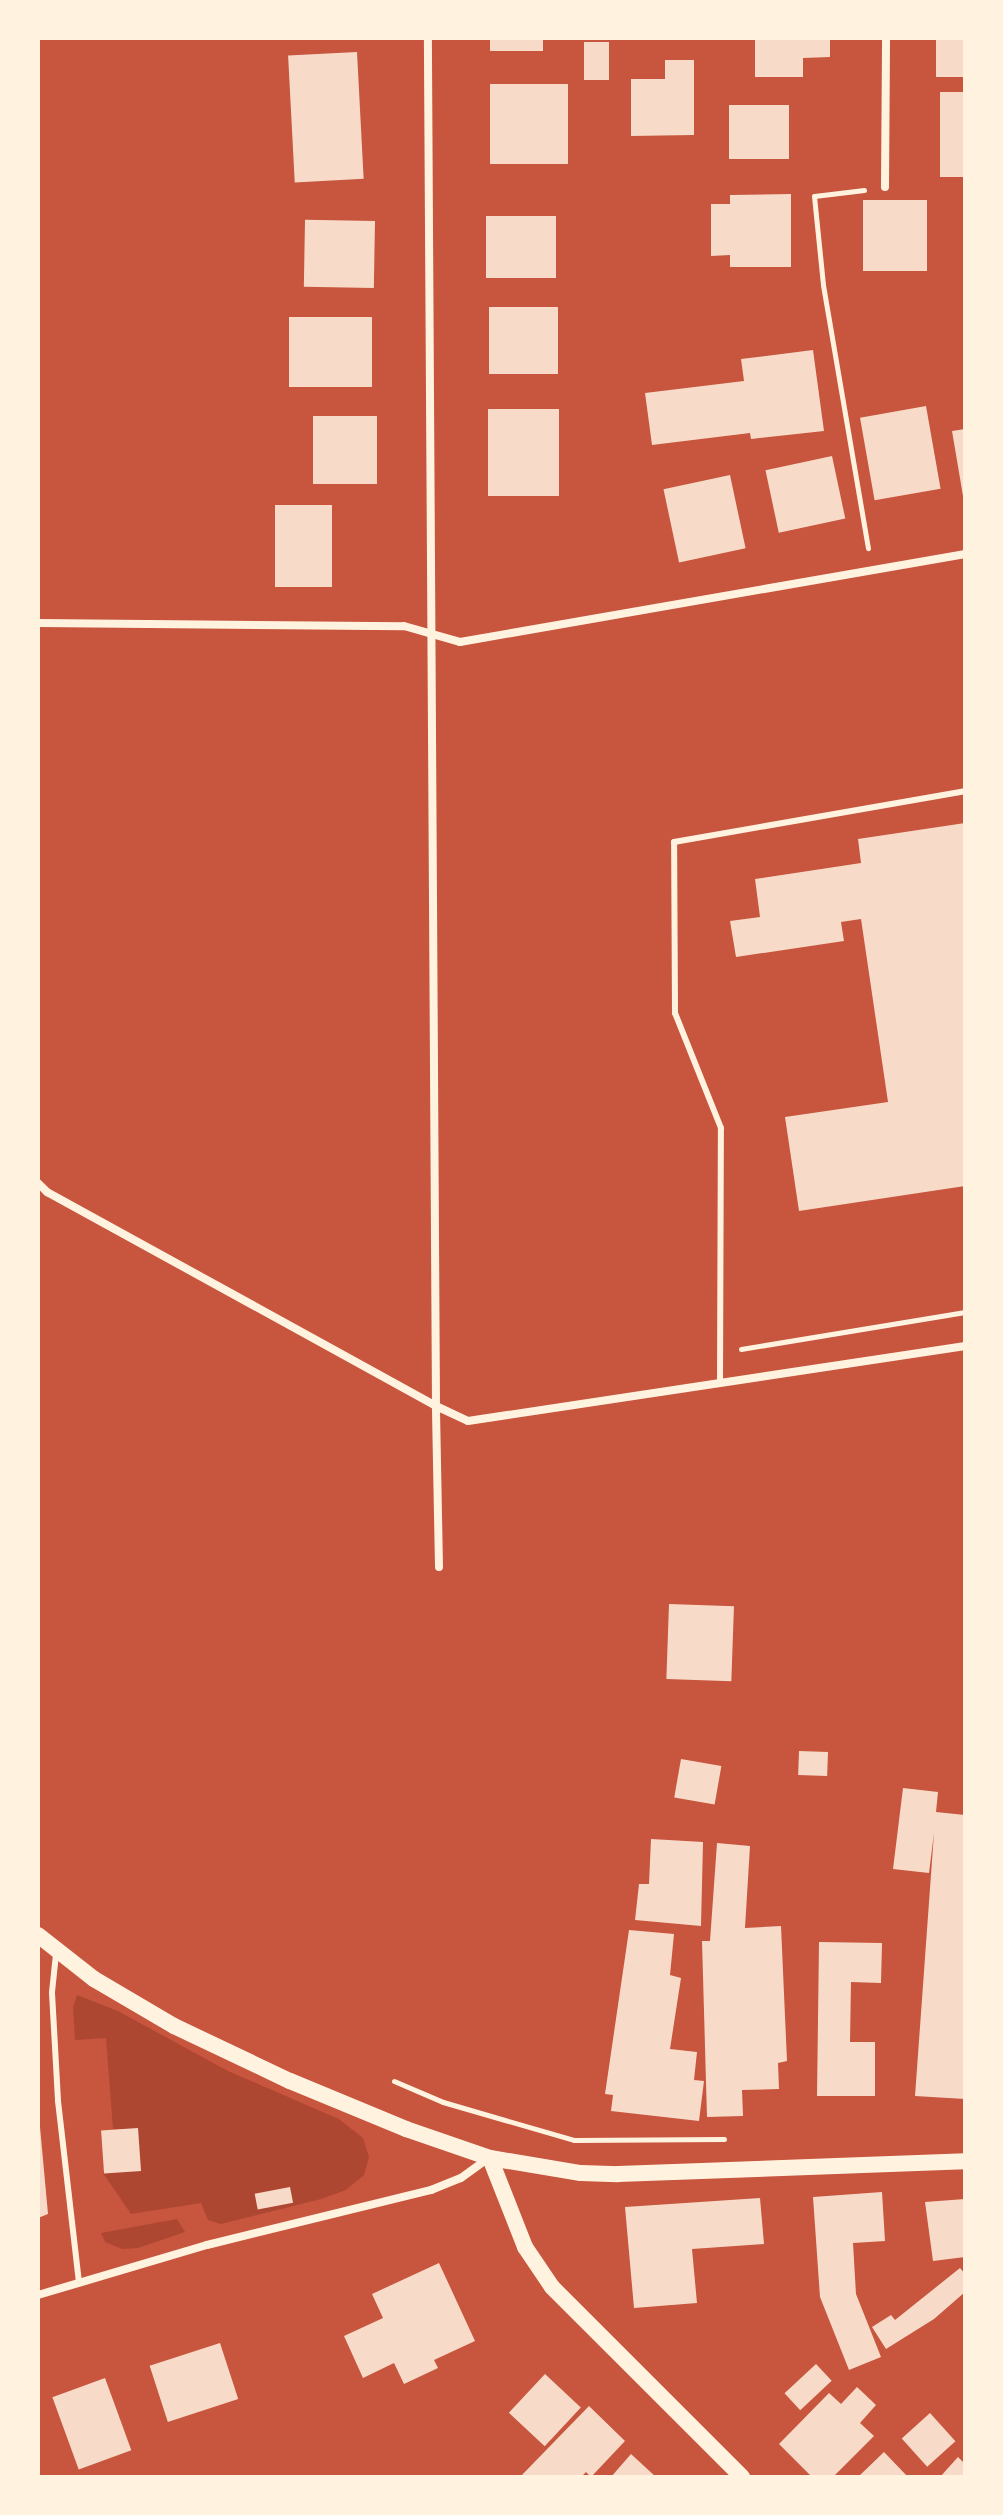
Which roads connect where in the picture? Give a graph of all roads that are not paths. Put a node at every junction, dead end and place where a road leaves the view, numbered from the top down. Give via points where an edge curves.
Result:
1 (428, 38) edge
2 (886, 38) edge
3 (885, 187) road end
4 (965, 554) edge
5 (38, 623) edge
6 (430, 635) junction
7 (965, 791) edge
8 (38, 1183) edge
9 (965, 1346) edge
10 (720, 1383) junction
11 (436, 1406) junction
12 (439, 1567) dead end
13 (38, 1935) edge
14 (57, 1951) junction
15 (490, 2158) junction
16 (965, 2161) edge
17 (79, 2283) junction
18 (38, 2295) edge
19 (742, 2477) edge

1 - 6 street
2 - 3 street
4 - 6 street via 460,642
5 - 6 street via 404,626
6 - 11 street
7 - 10 lane via 674,842 675,1013 721,1128
8 - 11 street
9 - 10 street
10 - 11 street via 468,1421
11 - 12 street
13 - 14 main road
14 - 15 main road via 132,2004 174,2026 377,2117
14 - 17 lane via 52,1993 58,2101
15 - 16 main road via 606,2174
15 - 17 street via 431,2190 207,2245
15 - 19 main road via 525,2247 552,2287
17 - 18 street

